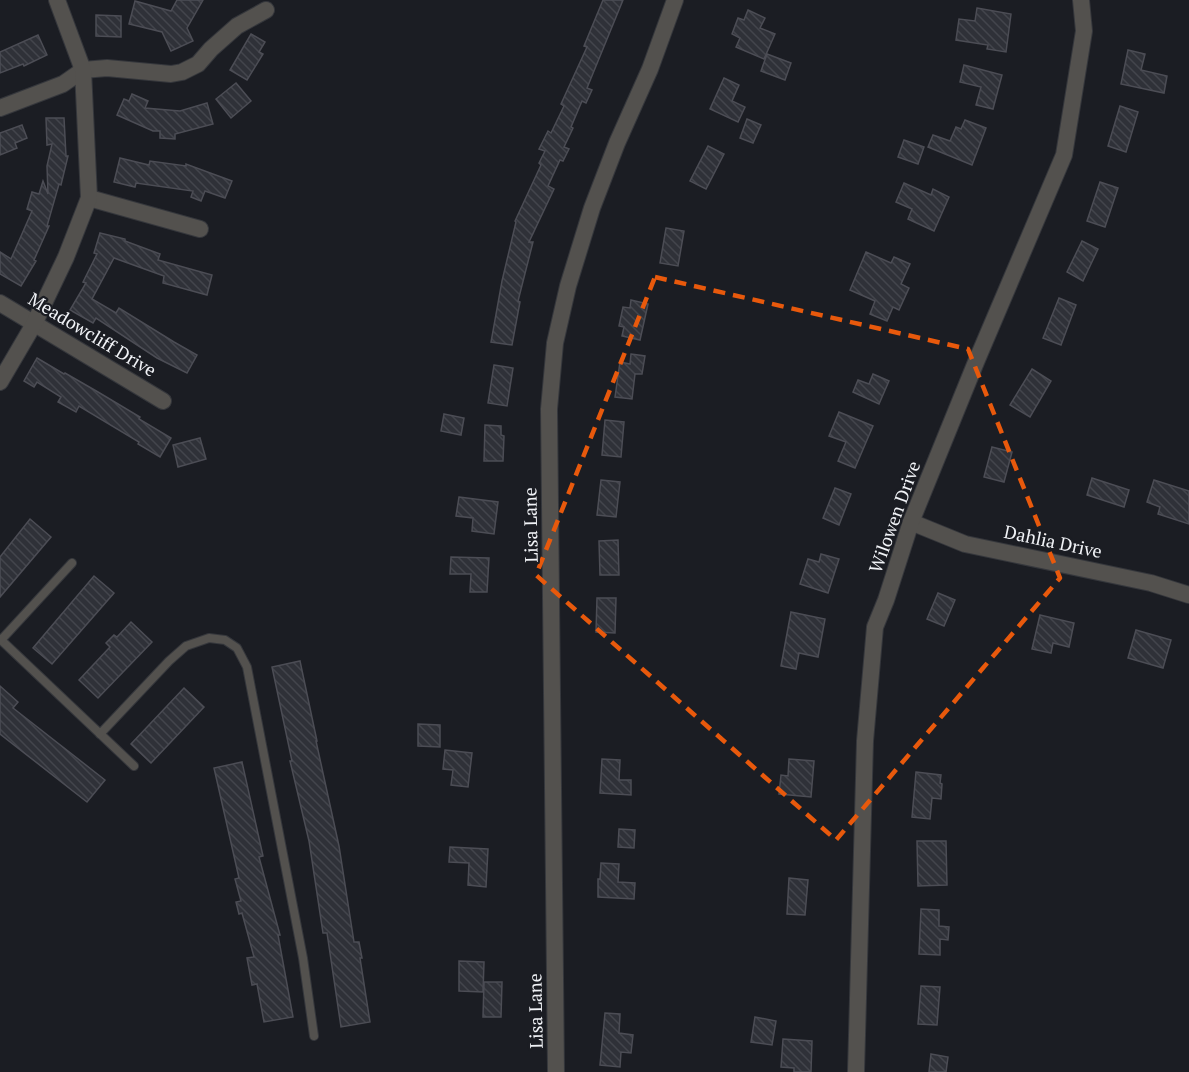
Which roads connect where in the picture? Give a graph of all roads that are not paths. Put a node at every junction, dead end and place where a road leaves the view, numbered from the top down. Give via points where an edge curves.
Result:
1 (57, 0) edge
2 (675, 0) edge
3 (1081, 0) edge
4 (267, 10) dead end
5 (83, 70) junction
6 (0, 108) edge
7 (89, 198) junction
8 (200, 229) dead end
9 (0, 303) edge
10 (34, 324) junction
11 (0, 382) edge
12 (163, 401) dead end
13 (911, 522) junction
14 (72, 563) dead end
15 (1189, 595) edge
16 (0, 640) edge
17 (100, 734) junction
18 (134, 766) dead end
19 (314, 1036) dead end
20 (556, 1072) edge
21 (856, 1072) edge

1 - 5 street
2 - 20 street, Lisa Lane via 592,208 555,343 549,409
3 - 13 street, Wilowen Drive via 1084,31 1064,155
4 - 5 street via 237,26 198,64 182,72
5 - 6 street via 63,84
5 - 7 street
7 - 8 street
7 - 10 street
9 - 10 street, Meadowcliff Drive
10 - 11 street
10 - 12 street, Meadowcliff Drive
13 - 15 street, Dahlia Drive via 965,544 1151,583
13 - 21 street, Wilowen Drive via 875,627 865,741
14 - 16 lane
16 - 17 lane
17 - 18 lane
17 - 19 lane via 186,646 209,638 225,639 237,648 247,667 303,958

